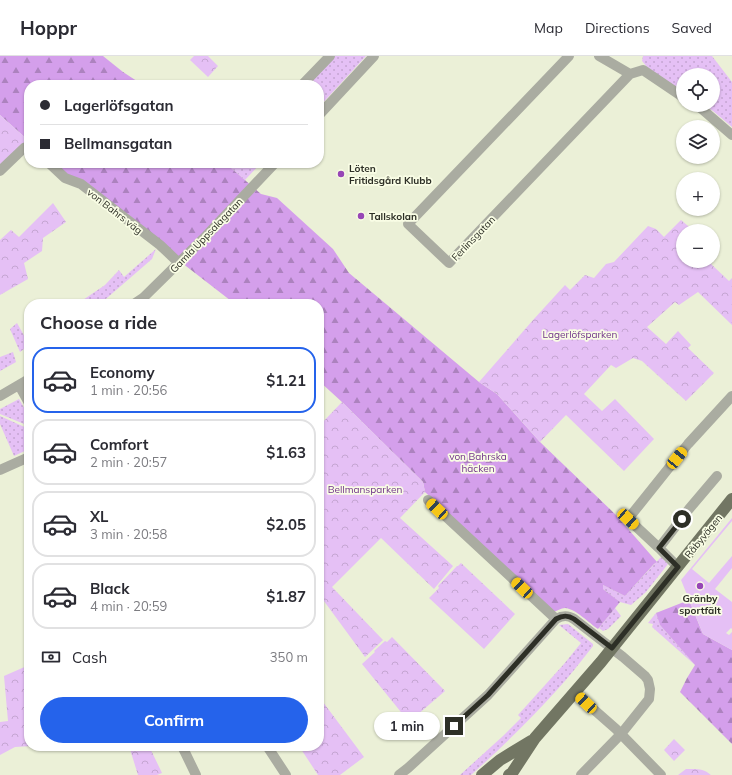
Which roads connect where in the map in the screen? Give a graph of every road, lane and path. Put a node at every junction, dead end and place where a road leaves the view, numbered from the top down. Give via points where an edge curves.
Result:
1 (330, 56) edge
2 (374, 56) edge
3 (569, 56) edge
4 (599, 56) edge
5 (630, 74) junction
6 (307, 80) edge
7 (676, 92) edge
8 (324, 111) edge
9 (705, 112) edge
10 (732, 135) edge
11 (24, 148) edge
12 (54, 168) edge
13 (270, 168) edge
14 (0, 171) edge
15 (179, 263) junction
16 (141, 299) edge
17 (24, 382) edge
18 (15, 387) junction
19 (0, 392) edge
20 (0, 396) edge
21 (732, 396) edge
22 (24, 397) edge
23 (24, 459) edge
24 (0, 470) edge
25 (717, 476) dead end
26 (732, 499) edge
27 (428, 500) dead end
28 (659, 548) junction
29 (678, 567) junction
30 (556, 619) junction
31 (612, 648) junction
32 (575, 693) junction
33 (621, 734) junction
34 (535, 738) junction
35 (184, 751) edge
36 (270, 751) edge
37 (196, 775) edge
38 (286, 775) edge
39 (400, 775) edge
40 (482, 775) edge
41 (509, 775) edge
42 (581, 775) edge
43 (662, 775) edge

1 - 6 street
2 - 8 street
3 - 5 street, Ferlinsgatan via 408,224 449,263
4 - 5 street
5 - 7 street via 643,70
9 - 10 street
11 - 14 street
12 - 15 street, von Bahrs väg via 65,178 81,184
13 - 15 street, Gamla Uppsalagatan
15 - 16 street, Gamla Uppsalagatan
17 - 18 street
18 - 19 street
18 - 20 street
18 - 22 street
21 - 28 street via 688,444 628,519
23 - 24 street
25 - 28 street
26 - 29 main road, Råbyvägen
27 - 30 street
28 - 29 street
29 - 31 main road, Råbyvägen
30 - 31 street via 572,617
30 - 39 street via 488,695
31 - 32 main road, Råbyvägen
31 - 33 street via 645,676 650,689 649,699
32 - 33 street
32 - 34 main road, Råbyvägen
33 - 42 street
33 - 43 street
34 - 40 main road, Råbyvägen
34 - 41 main road, Råbyvägen
35 - 37 street
36 - 38 street

